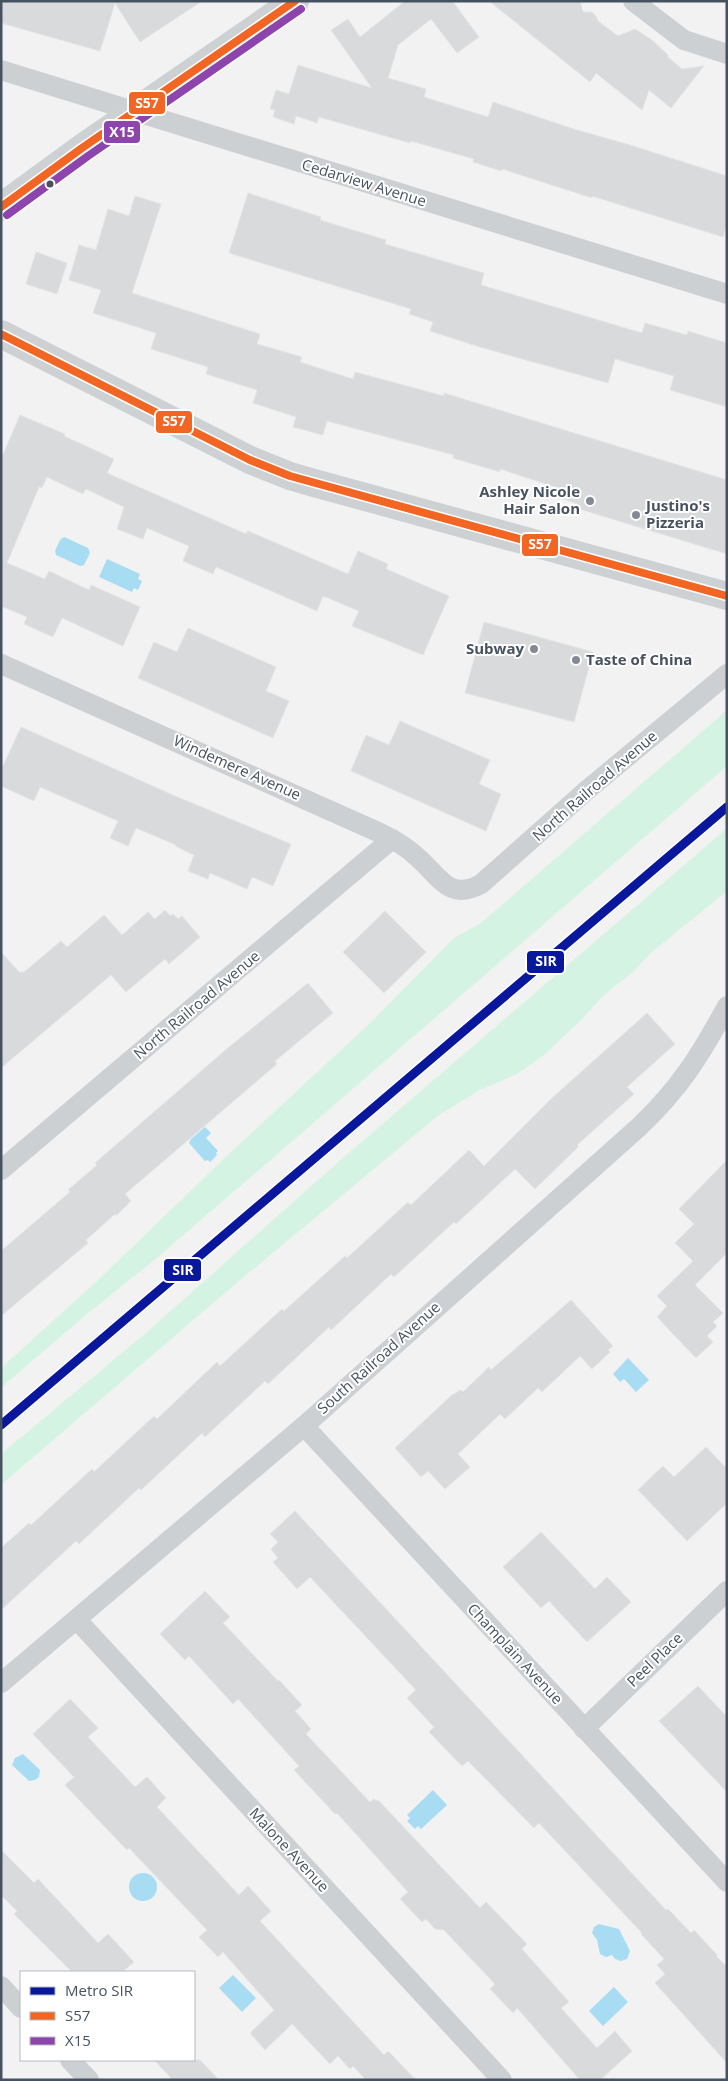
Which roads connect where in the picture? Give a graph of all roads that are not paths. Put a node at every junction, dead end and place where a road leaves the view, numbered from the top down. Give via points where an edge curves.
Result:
1 (295, 1) edge
2 (633, 1) edge
3 (727, 54) edge
4 (1, 70) edge
5 (135, 111) junction
6 (1, 207) edge
7 (727, 294) edge
8 (1, 334) edge
9 (727, 596) edge
10 (1, 664) edge
11 (727, 674) edge
12 (392, 839) junction
13 (460, 890) joint
14 (727, 1006) edge
15 (1, 1170) edge
16 (304, 1426) junction
17 (727, 1592) edge
18 (77, 1620) junction
19 (1, 1683) edge
20 (584, 1729) junction
21 (727, 1882) edge
22 (1, 1986) edge
23 (20, 2007) edge
24 (71, 2061) edge
25 (89, 2080) edge
26 (502, 2080) edge

1 - 5 street
2 - 3 street via 684,40
4 - 5 street, Cedarview Avenue
5 - 6 street
5 - 7 street, Cedarview Avenue
8 - 9 street via 269,468
10 - 12 street, Windemere Avenue
11 - 13 street, North Railroad Avenue via 587,790 481,884
12 - 13 street, Windemere Avenue via 418,857 440,881
12 - 15 street, North Railroad Avenue
14 - 16 street, South Railroad Avenue via 694,1064 656,1111
16 - 18 street, South Railroad Avenue
16 - 20 street, Champlain Avenue
17 - 20 street, Peel Place
18 - 19 street, South Railroad Avenue
18 - 26 street, Malone Avenue
20 - 21 street, Champlain Avenue
22 - 23 street
24 - 25 street

